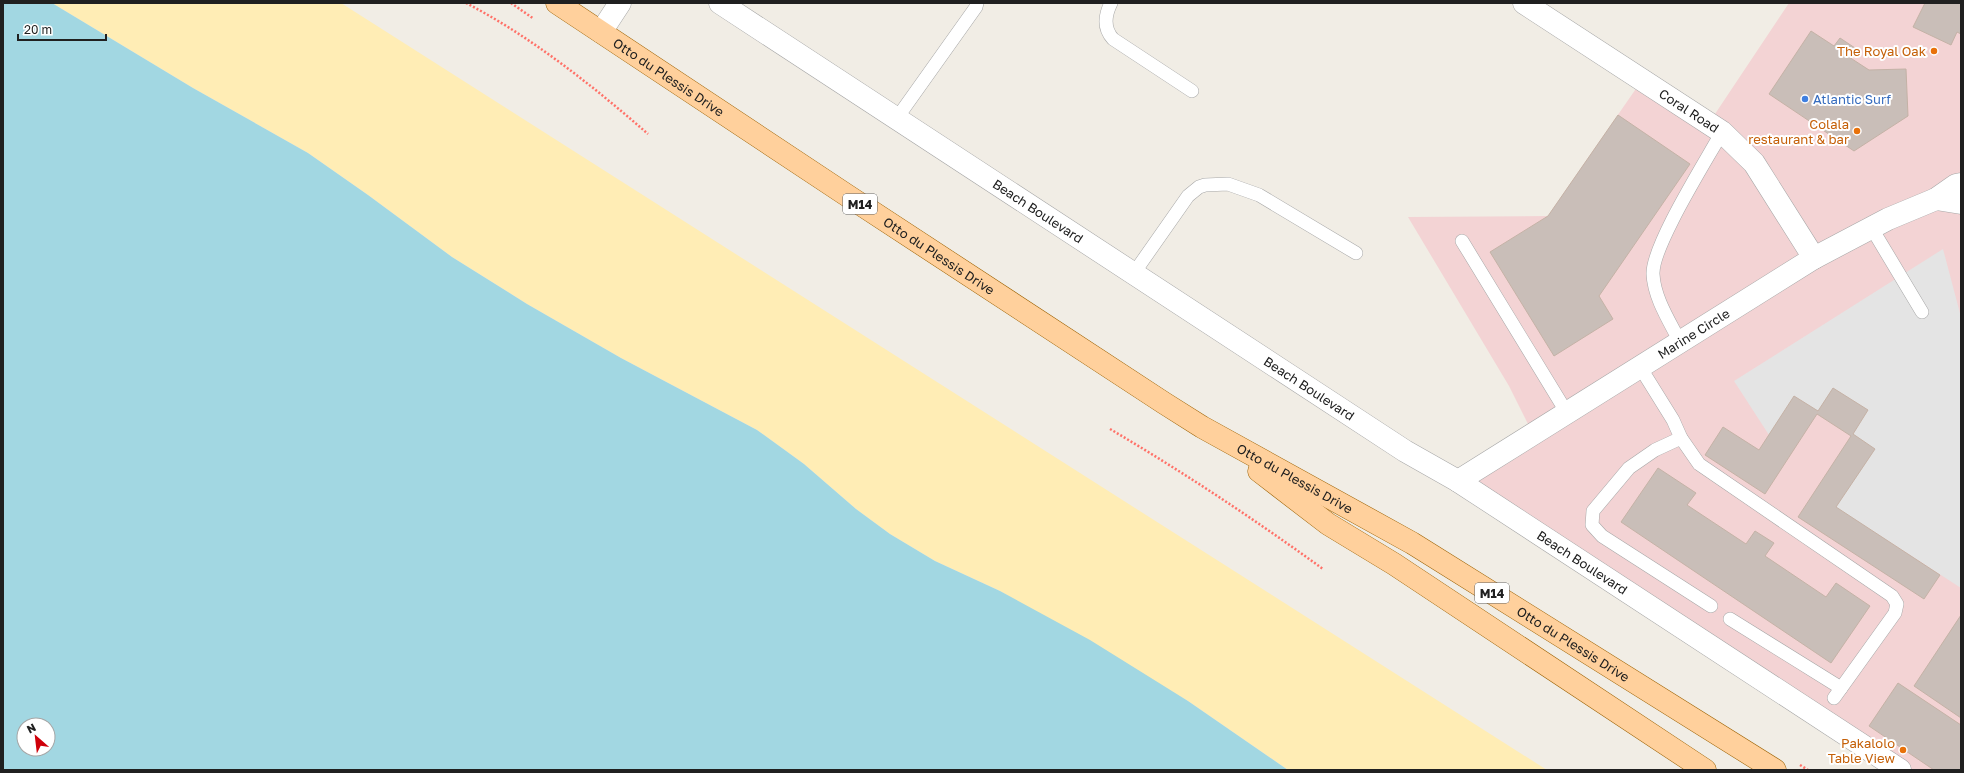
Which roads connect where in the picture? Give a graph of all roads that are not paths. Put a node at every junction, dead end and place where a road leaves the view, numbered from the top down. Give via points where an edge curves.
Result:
1 (557, 3) edge
2 (620, 3) edge
3 (720, 3) edge
4 (977, 3) edge
5 (1111, 3) edge
6 (1524, 3) edge
7 (601, 32) junction
8 (1192, 91) dead end
9 (897, 118) junction
10 (1722, 132) junction
11 (1960, 197) edge
12 (1871, 228) junction
13 (1462, 241) dead end
14 (1356, 253) dead end
15 (1814, 258) junction
16 (1134, 274) junction
17 (1922, 312) dead end
18 (1680, 342) junction
19 (1640, 367) junction
20 (1567, 412) junction
21 (1202, 427) junction
22 (1681, 438) junction
23 (1458, 481) junction
24 (1711, 606) dead end
25 (1730, 619) dead end
26 (1705, 770) edge
27 (1775, 770) edge
28 (1900, 770) edge

1 - 7 main road, Otto du Plessis Drive / M14
2 - 7 street
3 - 9 street, Beach Boulevard
4 - 9 lane
5 - 8 lane via 1106,19 1108,31 1113,39
6 - 10 street, Coral Road
7 - 21 main road, Otto du Plessis Drive / M14
9 - 16 street, Beach Boulevard
10 - 15 street, Coral Road via 1754,163
10 - 18 lane via 1677,214 1653,266 1657,293
11 - 12 street, Marine Circle via 1936,199
12 - 15 street, Marine Circle
12 - 17 lane
13 - 20 lane
14 - 16 lane via 1259,195 1228,184 1214,183 1199,187 1188,196
15 - 18 street, Marine Circle
16 - 23 street, Beach Boulevard via 1404,451
18 - 19 street, Marine Circle
19 - 20 street, Marine Circle
19 - 22 lane via 1673,420
20 - 23 street, Marine Circle
21 - 26 main road, Otto du Plessis Drive / M14 via 1328,524 1394,564
21 - 27 main road, Otto du Plessis Drive / M14 via 1412,543
22 - 24 lane via 1655,450 1629,468 1593,511 1592,525 1608,540
22 - 25 lane via 1699,464 1892,596 1897,604 1895,614 1837,693
23 - 28 street, Beach Boulevard

